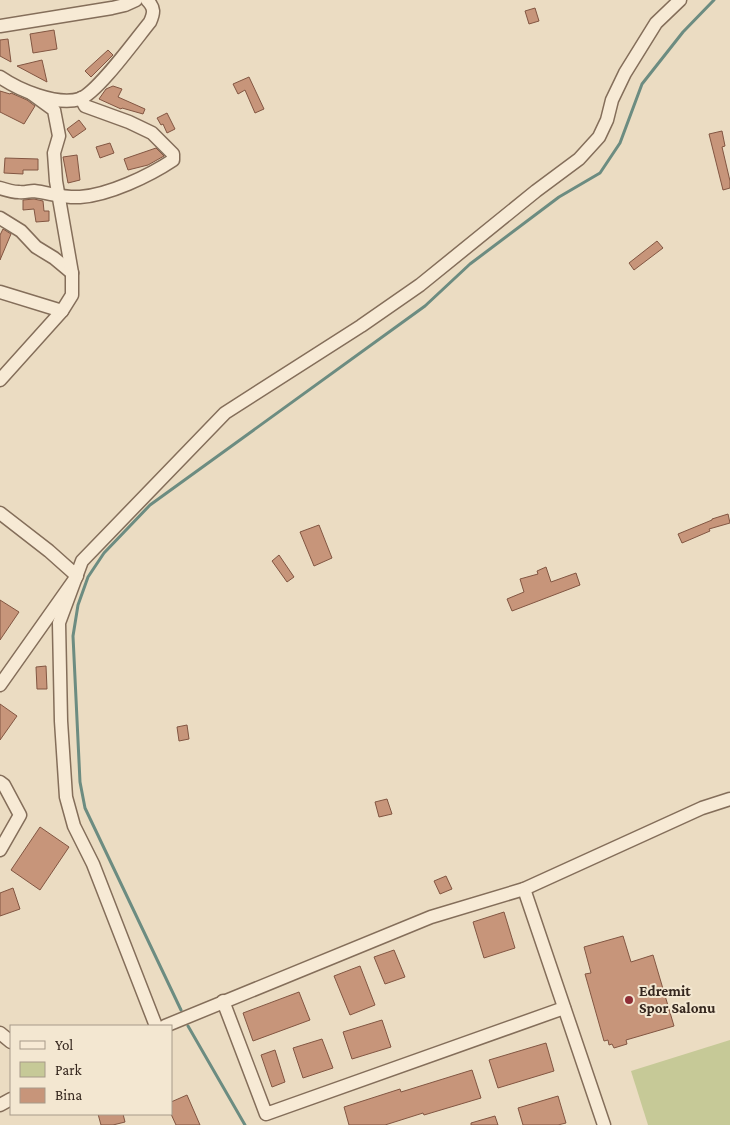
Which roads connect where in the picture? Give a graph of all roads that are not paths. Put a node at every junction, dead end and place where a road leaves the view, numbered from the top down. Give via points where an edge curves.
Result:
1 (136, 0) edge
2 (147, 0) edge
3 (680, 0) edge
4 (0, 26) edge
5 (0, 77) edge
6 (32, 94) junction
7 (81, 98) junction
8 (0, 188) edge
9 (58, 196) junction
10 (0, 218) edge
11 (72, 273) junction
12 (0, 292) edge
13 (62, 311) junction
14 (0, 380) edge
15 (0, 513) edge
16 (77, 576) junction
17 (0, 685) edge
18 (0, 782) edge
19 (730, 799) edge
20 (0, 850) edge
21 (524, 889) junction
22 (223, 1002) junction
23 (564, 1008) junction
24 (156, 1025) edge
25 (167, 1025) edge
26 (0, 1033) edge
27 (10, 1041) edge
28 (604, 1125) edge

1 - 4 street via 125,5
2 - 7 street via 154,13 150,22 100,82
3 - 16 street via 656,23 617,91 599,137 579,159 420,285 225,414 82,561
5 - 6 street
6 - 7 street via 65,100
6 - 9 street via 54,110 59,136 54,153
7 - 9 street via 85,106 152,133 173,154 173,160 155,172 105,191 82,197
8 - 9 street
9 - 11 street
10 - 11 street
11 - 13 street via 72,295
12 - 13 street
13 - 14 street
15 - 16 street
16 - 17 street
16 - 24 street via 59,623 66,796 74,826 93,864
18 - 20 street via 20,815
19 - 21 street via 702,808
21 - 22 street via 431,917
21 - 23 street
22 - 23 street via 266,1114
22 - 25 street
23 - 28 street
26 - 27 street

